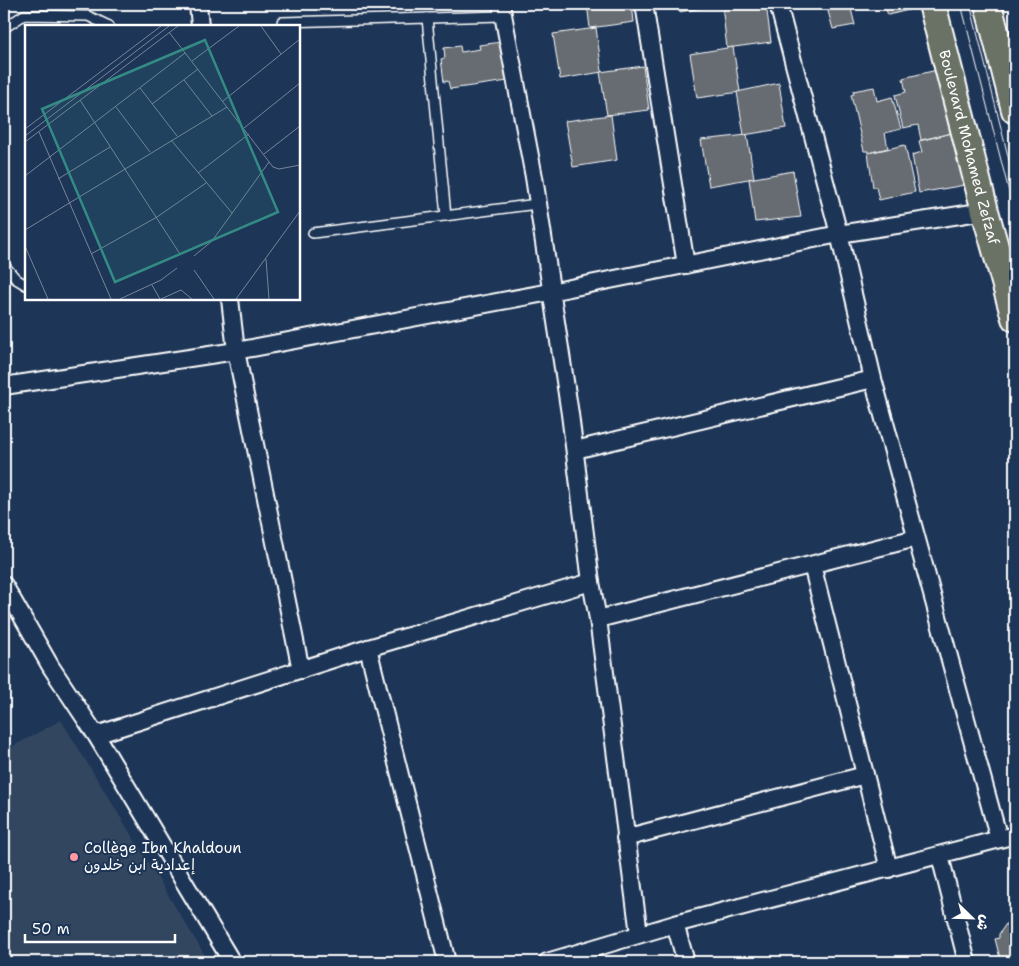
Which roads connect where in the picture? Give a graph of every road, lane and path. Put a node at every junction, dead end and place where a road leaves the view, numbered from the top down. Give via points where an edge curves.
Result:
1 (198, 4) edge
2 (644, 4) edge
3 (778, 4) edge
4 (932, 4) edge
5 (988, 4) edge
6 (502, 10) edge
7 (427, 18) junction
8 (282, 22) dead end
9 (107, 25) edge
10 (200, 25) edge
11 (4, 28) edge
12 (1015, 110) edge
13 (537, 204) junction
14 (985, 212) junction
15 (446, 216) junction
16 (313, 233) dead end
17 (839, 234) junction
18 (4, 265) edge
19 (686, 265) junction
20 (25, 284) edge
21 (550, 292) junction
22 (230, 300) edge
23 (1015, 318) edge
24 (236, 352) junction
25 (873, 379) junction
26 (4, 386) edge
27 (575, 450) junction
28 (916, 538) junction
29 (812, 566) junction
30 (591, 582) junction
31 (4, 585) edge
32 (598, 619) junction
33 (368, 648) junction
34 (301, 670) junction
35 (96, 734) junction
36 (865, 775) junction
37 (1015, 835) edge
38 (625, 838) junction
39 (998, 839) junction
40 (940, 856) junction
41 (889, 869) junction
42 (675, 924) junction
43 (639, 934) junction
44 (232, 962) edge
45 (447, 962) edge
46 (547, 962) edge
47 (686, 962) edge
48 (967, 962) edge

1 - 10 street
2 - 19 street
3 - 17 street
4 - 14 main road, Boulevard Mohamed Zefzaf
5 - 12 main road
6 - 7 lane
6 - 13 street
7 - 8 lane
7 - 15 lane
9 - 11 lane via 88,16 24,15
13 - 15 lane
13 - 21 street
14 - 17 street
14 - 23 main road, Boulevard Mohamed Zefzaf
15 - 16 lane
17 - 19 street
17 - 25 street
18 - 20 lane via 16,279
19 - 21 street
21 - 24 street
21 - 27 street
22 - 24 street
24 - 26 street
24 - 34 street
25 - 27 street
25 - 28 street
27 - 30 street
28 - 29 street
28 - 39 street
29 - 32 street
29 - 36 street
30 - 32 street
30 - 33 street
31 - 35 street via 51,667
32 - 38 street
33 - 34 street
33 - 45 street
34 - 35 street
35 - 44 street
36 - 38 street
36 - 41 street
37 - 39 street
38 - 43 street
39 - 40 street
40 - 41 street
40 - 48 street
41 - 42 street
42 - 43 street
42 - 47 street
43 - 46 street

